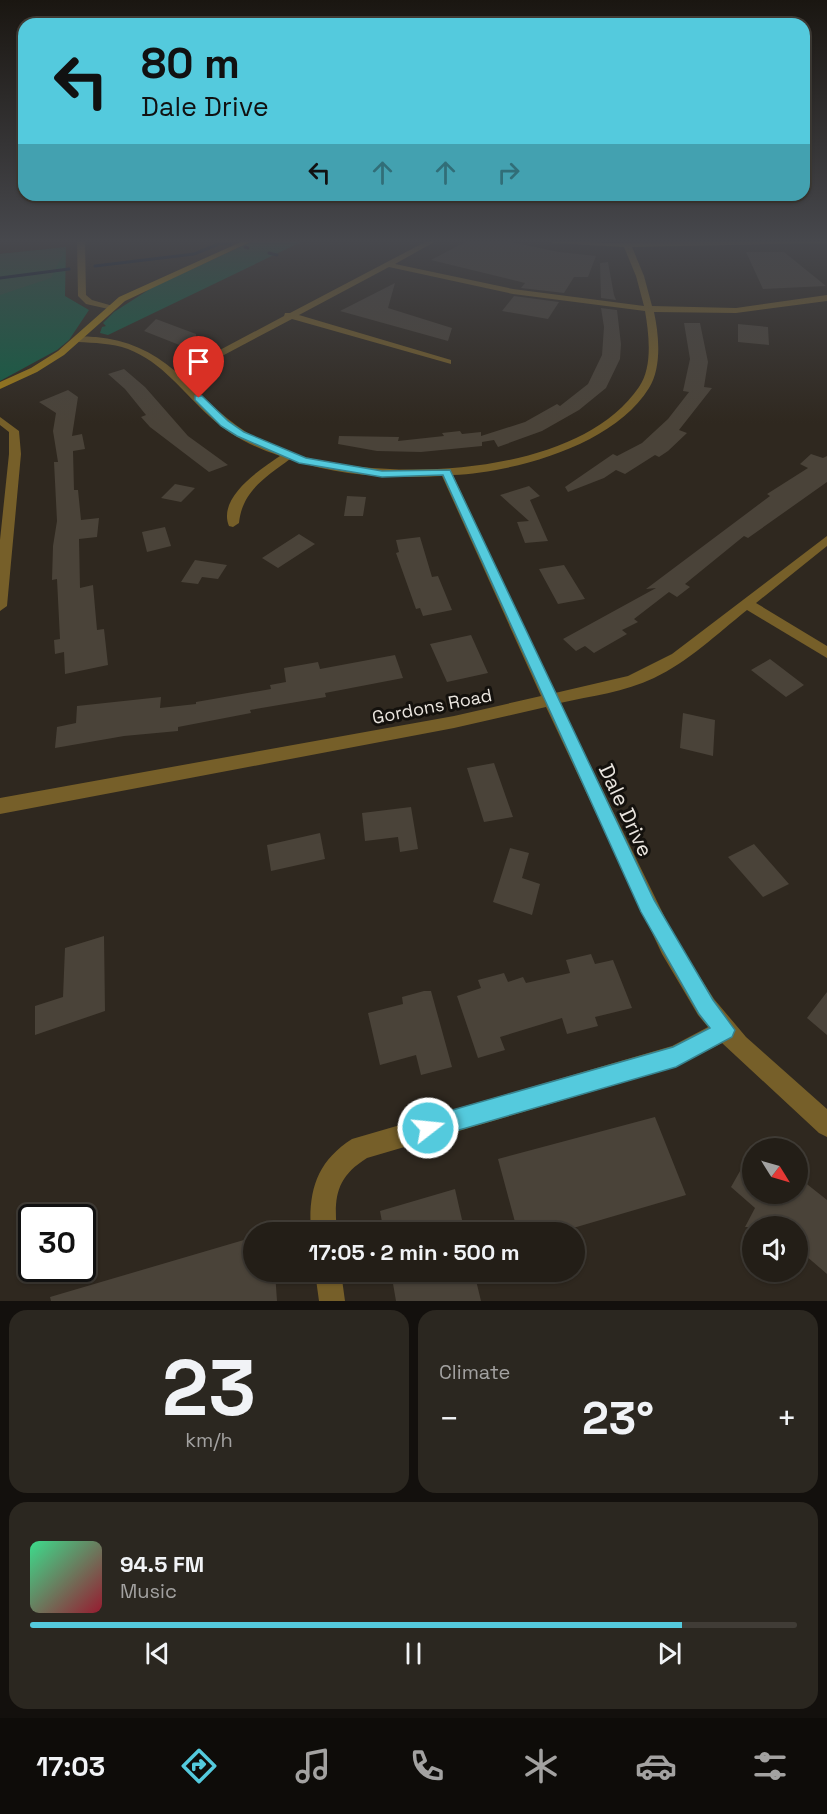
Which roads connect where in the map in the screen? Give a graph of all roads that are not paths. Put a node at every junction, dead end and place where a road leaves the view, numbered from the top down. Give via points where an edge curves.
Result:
1 (89, 302) edge
2 (121, 302) edge
3 (315, 302) edge
4 (587, 302) edge
5 (646, 302) edge
6 (799, 302) edge
7 (110, 308) junction
8 (647, 309) junction
9 (288, 315) junction
10 (78, 339) junction
11 (448, 362) dead end
12 (175, 374) junction
13 (0, 386) edge
14 (0, 420) edge
15 (287, 456) junction
16 (446, 472) junction
17 (233, 523) dead end
18 (827, 540) edge
19 (2, 587) edge
20 (747, 604) junction
21 (0, 606) edge
22 (827, 653) edge
23 (550, 700) junction
24 (0, 806) edge
25 (725, 1030) junction
26 (827, 1125) edge
27 (323, 1222) edge
28 (329, 1282) edge
29 (332, 1301) edge

1 - 7 street
2 - 7 main road
3 - 9 street
4 - 8 street
5 - 8 street
6 - 8 street via 735,310
7 - 10 main road
8 - 16 street via 654,349 651,373 636,399 613,420 545,455
9 - 11 street
9 - 12 street
10 - 12 street via 132,347
10 - 13 main road via 43,365
12 - 15 street via 225,423
14 - 19 street via 14,431
15 - 16 street via 355,471
15 - 17 street via 243,490 233,510
16 - 23 street, Dale Drive
18 - 20 street, Gordons Road
19 - 21 street
20 - 22 street
20 - 23 street, Gordons Road via 677,658 649,674
23 - 24 street, Gordons Road via 443,724
23 - 25 street, Dale Drive via 647,906 706,1007
25 - 26 street, Dale Drive
25 - 27 street via 676,1056 361,1148 344,1157 326,1182
28 - 29 street

